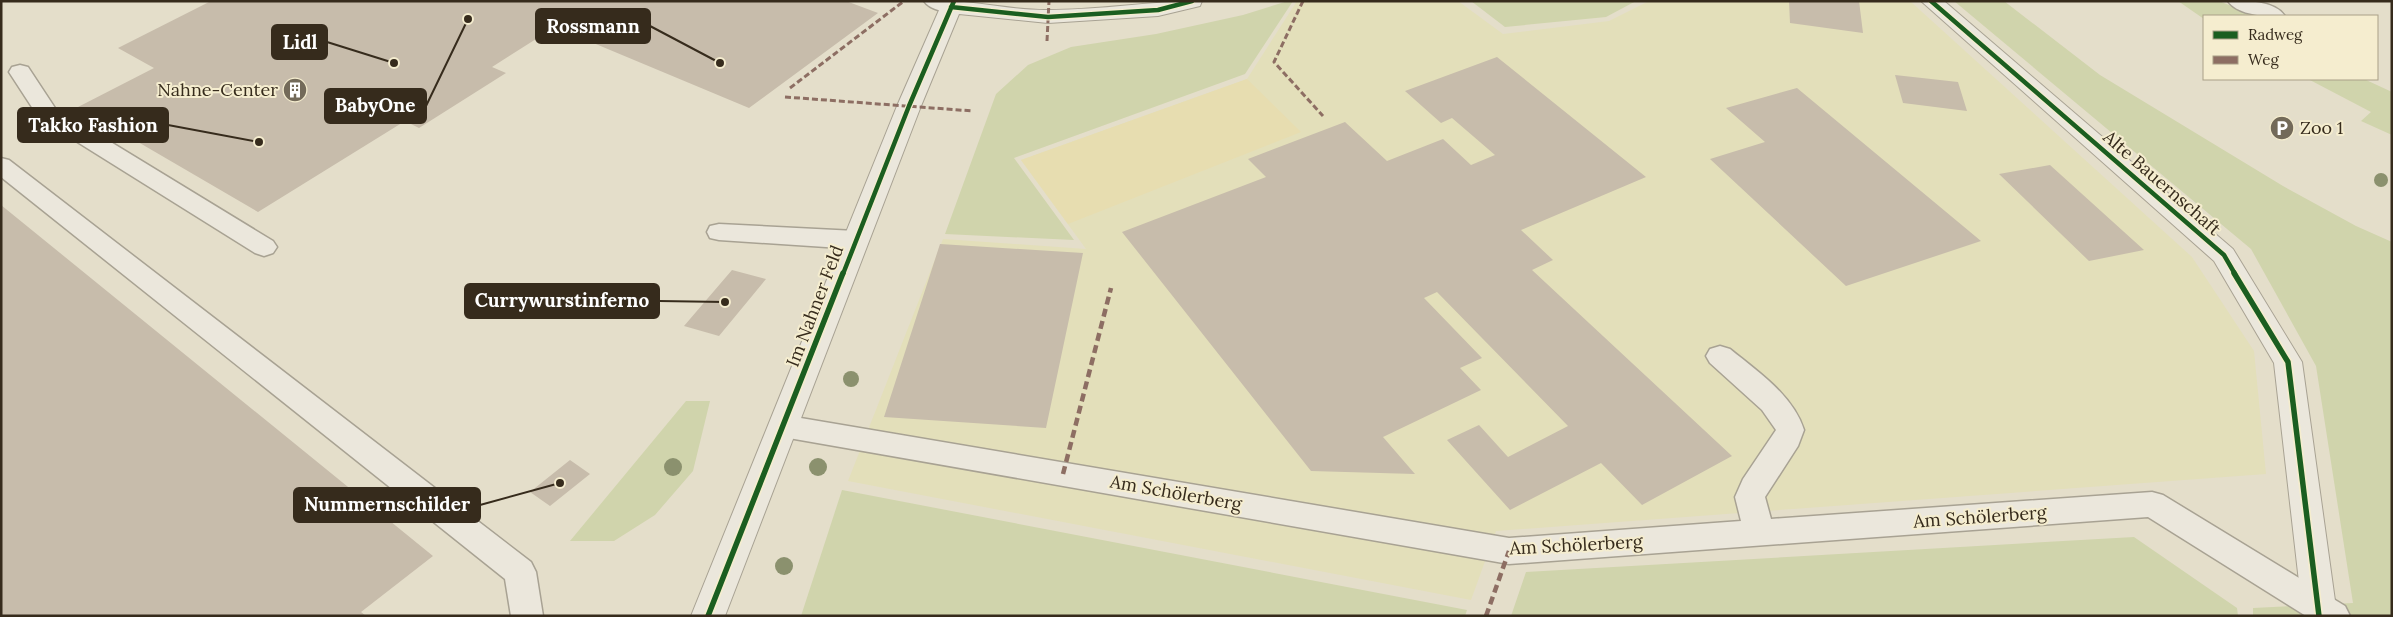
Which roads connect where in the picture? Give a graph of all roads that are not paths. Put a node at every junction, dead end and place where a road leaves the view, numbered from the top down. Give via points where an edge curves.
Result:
1 (1192, 1) edge
2 (1931, 1) edge
3 (2238, 1) edge
4 (948, 3) edge
5 (2273, 15) edge
6 (20, 72) dead end
7 (1, 165) edge
8 (719, 232) dead end
9 (856, 240) junction
10 (264, 247) dead end
11 (1720, 356) dead end
12 (783, 426) junction
13 (1759, 533) junction
14 (2324, 613) edge
15 (527, 616) edge
16 (708, 616) edge

1 - 4 street via 1158,10 1048,17
2 - 14 street, Alte Bauernschaft via 2224,255 2288,362
3 - 5 lane
4 - 9 street, Im Nahner Feld
6 - 10 lane via 47,113
7 - 15 lane via 520,572
8 - 9 lane
9 - 12 street, Im Nahner Feld
11 - 13 lane via 1779,409 1790,430 1750,497
12 - 13 lane, Am Schölerberg via 1509,550
12 - 16 street, Im Nahner Feld
13 - 14 lane, Am Schölerberg via 2152,504

